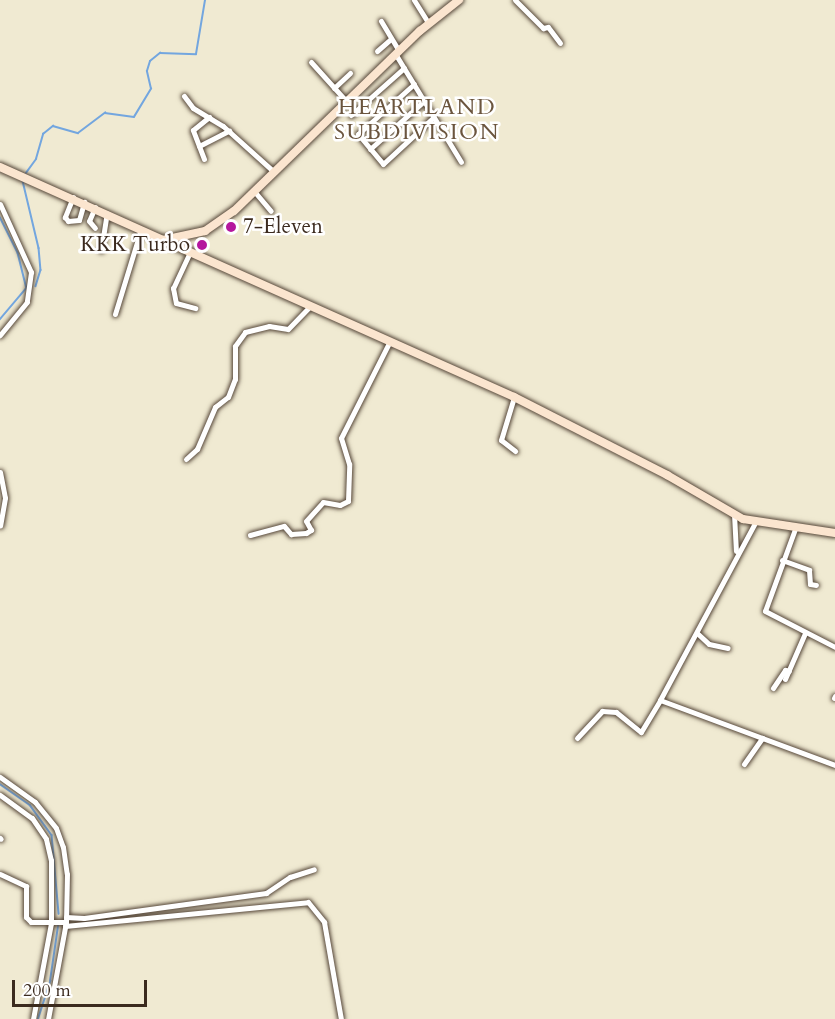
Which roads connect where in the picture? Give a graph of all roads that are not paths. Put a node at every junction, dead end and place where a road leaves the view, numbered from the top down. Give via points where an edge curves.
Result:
1 (414, 0) edge
2 (515, 0) edge
3 (453, 2) edge
4 (381, 21) dead end
5 (429, 24) junction
6 (391, 39) junction
7 (560, 44) dead end
8 (377, 51) dead end
9 (397, 53) junction
10 (311, 63) dead end
11 (404, 68) junction
12 (350, 73) dead end
13 (414, 84) junction
14 (334, 88) junction
15 (184, 96) dead end
16 (424, 101) junction
17 (347, 102) junction
18 (351, 115) dead end
19 (209, 117) junction
20 (434, 117) junction
21 (229, 131) junction
22 (199, 146) junction
23 (370, 149) junction
24 (204, 159) dead end
25 (461, 162) dead end
26 (0, 167) edge
27 (274, 172) junction
28 (254, 191) junction
29 (73, 197) junction
30 (84, 202) junction
31 (0, 204) edge
32 (94, 207) junction
33 (271, 211) dead end
34 (107, 213) junction
35 (95, 228) dead end
36 (141, 229) junction
37 (164, 240) junction
38 (101, 250) dead end
39 (190, 252) junction
40 (310, 306) junction
41 (195, 309) dead end
42 (115, 314) dead end
43 (0, 334) edge
44 (390, 341) junction
45 (514, 397) junction
46 (515, 450) dead end
47 (186, 459) dead end
48 (0, 472) edge
49 (734, 514) junction
50 (755, 523) junction
51 (0, 526) edge
52 (795, 529) junction
53 (835, 533) edge
54 (250, 535) dead end
55 (736, 551) dead end
56 (782, 560) junction
57 (816, 585) dead end
58 (697, 633) junction
59 (805, 633) junction
60 (835, 647) edge
61 (728, 648) dead end
62 (789, 671) junction
63 (785, 679) dead end
64 (773, 688) dead end
65 (660, 700) junction
66 (577, 738) dead end
67 (762, 738) junction
68 (744, 764) dead end
69 (835, 765) edge
70 (0, 777) edge
71 (0, 795) edge
72 (314, 869) dead end
73 (0, 874) edge
74 (66, 921) junction
75 (51, 923) junction
76 (33, 1019) edge
77 (48, 1019) edge
78 (341, 1019) edge

1 - 5 street
2 - 7 street via 543,28 548,27
3 - 5 street
4 - 6 street
5 - 9 street
6 - 8 street
6 - 9 street
9 - 11 street
9 - 17 street
10 - 14 street
11 - 13 street
11 - 18 street
12 - 14 street
13 - 16 street
13 - 23 street via 358,134
14 - 17 street
15 - 19 street via 193,108
16 - 20 street
16 - 23 street
17 - 27 street
19 - 21 street
19 - 22 street via 194,130
20 - 23 street via 383,164
20 - 25 street
21 - 22 street
21 - 27 street
22 - 24 street
26 - 29 street
27 - 28 street
28 - 33 street
28 - 37 street via 205,231
29 - 30 street
29 - 30 street via 65,217 68,222 79,220
30 - 32 street
31 - 43 street via 31,272 27,302
32 - 34 street
32 - 35 street via 89,221
34 - 36 street
34 - 38 street
36 - 37 street
36 - 42 street
37 - 39 street
39 - 40 street
39 - 41 street via 173,288 177,303
40 - 44 street
40 - 47 street via 288,328 269,326 245,332 235,346 235,379 228,398 215,407 197,449
44 - 45 street
44 - 54 street via 341,438 349,464 348,501 340,505 323,502 306,521 311,530 306,533 291,534 284,525
45 - 46 street via 501,440
45 - 49 street
48 - 51 street via 5,498
49 - 50 street
49 - 55 street
50 - 52 street
50 - 58 street
52 - 53 street
52 - 56 street
56 - 57 street via 809,570 810,584
56 - 59 street via 764,609
58 - 61 street via 709,644
58 - 65 street
59 - 60 street
59 - 62 street
62 - 63 street
62 - 64 street via 785,670
65 - 66 street via 641,732 616,712 602,711
65 - 67 street
67 - 68 street
67 - 69 street
70 - 74 street via 35,802 56,828 67,874
71 - 75 street via 32,818 46,839 52,870
72 - 74 street via 290,877 266,893
73 - 75 street via 26,886 28,920
74 - 75 street
74 - 77 street
74 - 78 street via 308,902 324,922
75 - 76 street

